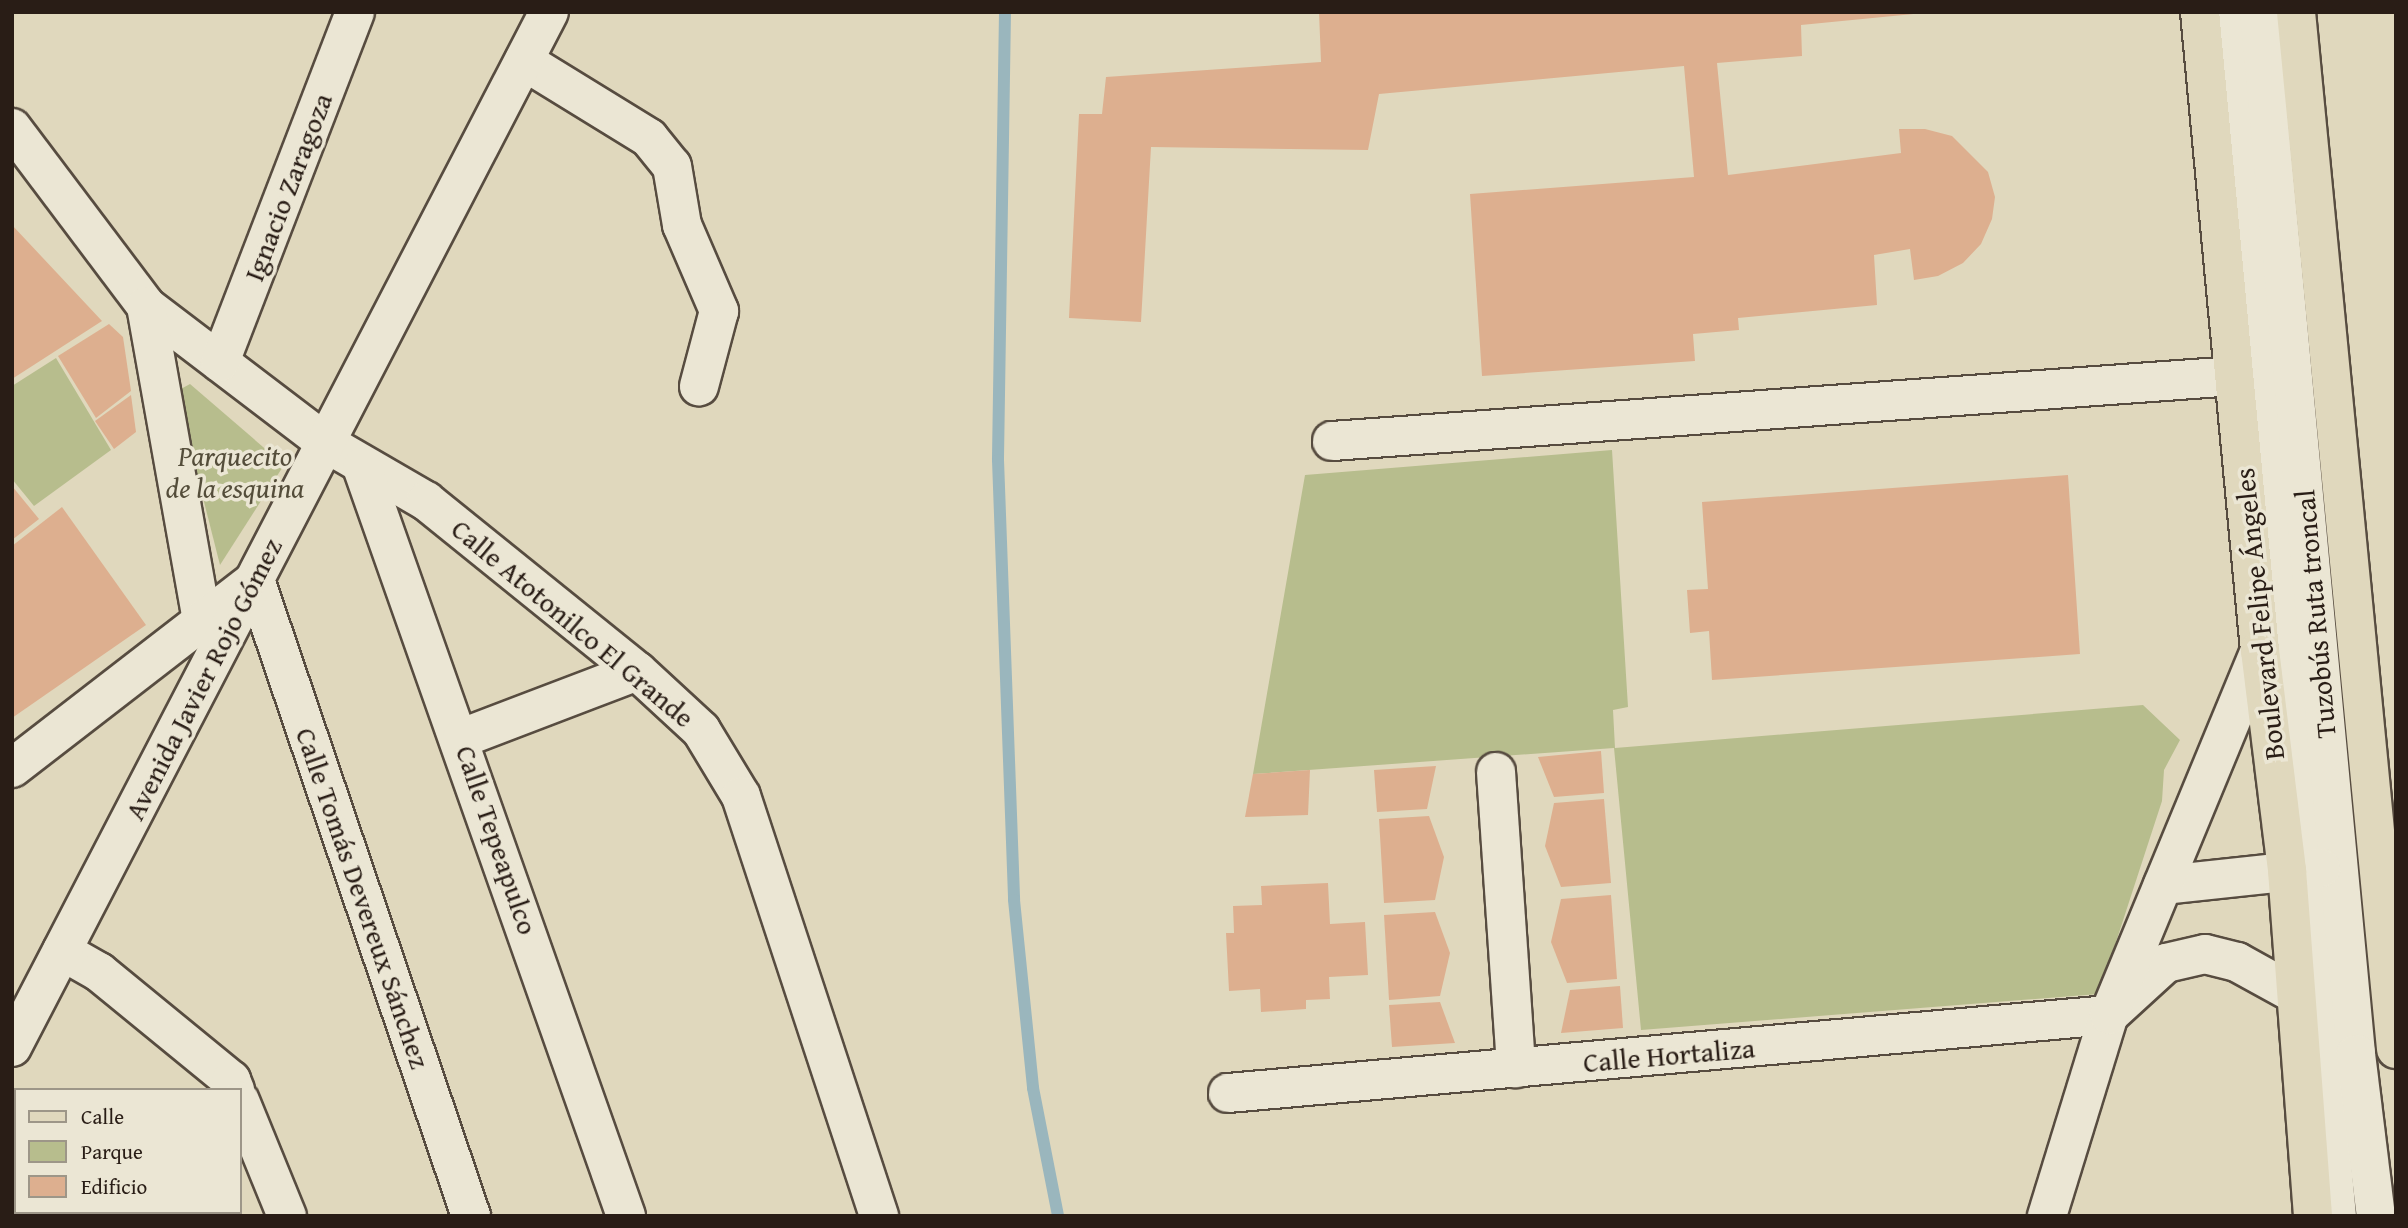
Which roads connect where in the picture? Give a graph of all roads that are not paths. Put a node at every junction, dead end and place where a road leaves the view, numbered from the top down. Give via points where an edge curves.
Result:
1 (355, 12) edge
2 (549, 12) edge
3 (2200, 12) edge
4 (2224, 12) edge
5 (2259, 12) edge
6 (2296, 12) edge
7 (524, 61) junction
8 (12, 128) edge
9 (146, 306) junction
10 (220, 362) junction
11 (2235, 376) junction
12 (699, 386) dead end
13 (1332, 441) dead end
14 (326, 443) junction
15 (362, 467) junction
16 (255, 580) junction
17 (202, 620) junction
18 (2260, 650) junction
19 (637, 671) junction
20 (462, 738) junction
21 (12, 768) edge
22 (1496, 772) dead end
23 (2388, 865) edge
24 (2310, 869) junction
25 (2163, 885) junction
26 (62, 951) junction
27 (2295, 994) junction
28 (2109, 1015) junction
29 (12, 1047) edge
30 (2396, 1049) edge
31 (1516, 1068) junction
32 (234, 1088) edge
33 (1228, 1093) dead end
34 (242, 1106) edge
35 (287, 1216) edge
36 (471, 1216) edge
37 (626, 1216) edge
38 (879, 1216) edge
39 (2047, 1216) edge
40 (2313, 1216) edge
41 (2337, 1216) edge
42 (2376, 1216) edge

1 - 10 street, Ignacio Zaragoza
2 - 7 street, Avenida Javier Rojo Gómez
3 - 11 main road, Boulevard Felipe Ángeles
4 - 24 street, Tuzobús Ruta troncal
5 - 24 street, Tuzobús Ruta troncal
6 - 23 main road
7 - 12 street via 649,138 672,166 682,225 719,312
7 - 14 street, Avenida Javier Rojo Gómez
8 - 9 street
9 - 10 street, Calle Atotonilco El Grande
9 - 17 street
10 - 14 street, Calle Atotonilco El Grande
11 - 13 street
11 - 18 main road, Boulevard Felipe Ángeles
14 - 15 street, Calle Atotonilco El Grande
14 - 16 street, Avenida Javier Rojo Gómez
15 - 19 street, Calle Atotonilco El Grande via 426,501
15 - 20 street, Calle Tepeapulco
16 - 17 street
16 - 26 street, Avenida Javier Rojo Gómez
16 - 36 street, Calle Tomás Devereux Sánchez
17 - 21 street
18 - 24 main road, Boulevard Felipe Ángeles
18 - 25 street
19 - 20 street
19 - 38 street, Calle Atotonilco El Grande via 701,730 741,796
20 - 37 street, Calle Tepeapulco
22 - 31 street
23 - 24 street
23 - 30 main road
24 - 25 street
24 - 27 main road, Boulevard Felipe Ángeles
24 - 41 street, Tuzobús Ruta troncal
24 - 42 street, Tuzobús Ruta troncal
25 - 28 street
26 - 29 street, Avenida Javier Rojo Gómez
26 - 32 street via 99,972 231,1080
27 - 28 street via 2237,962 2205,954 2166,963
27 - 40 main road, Boulevard Felipe Ángeles
28 - 31 street, Calle Hortaliza
28 - 39 street
31 - 33 street, Calle Hortaliza
34 - 35 street

